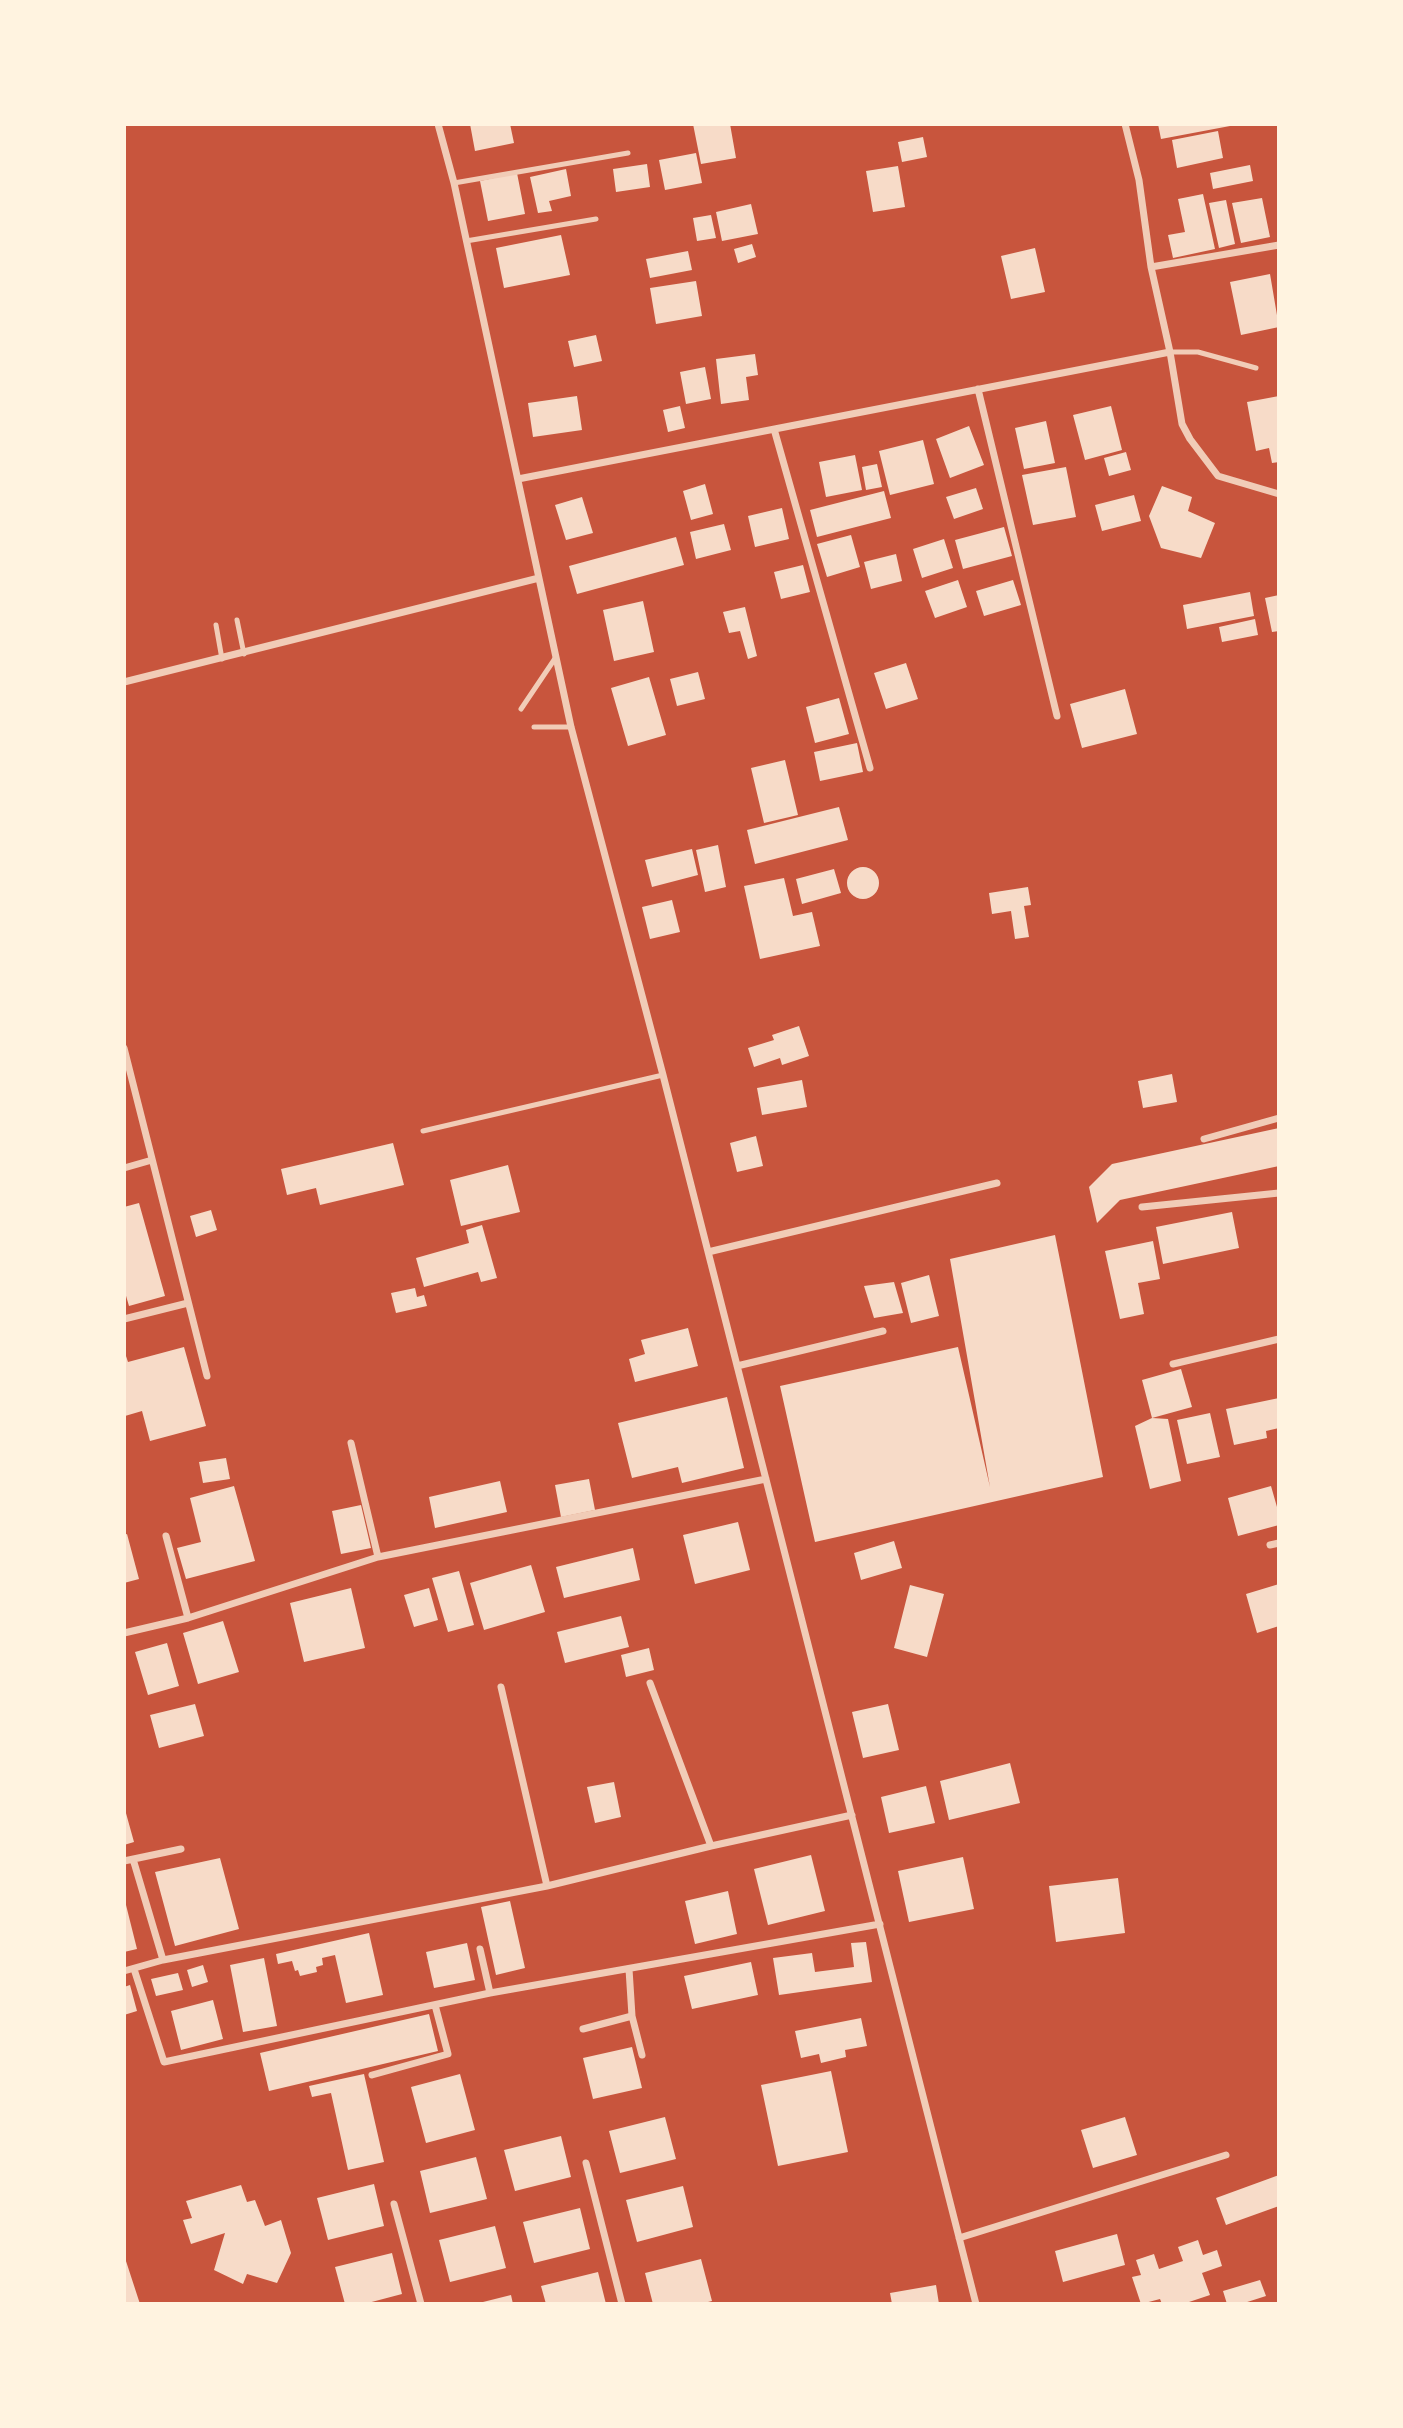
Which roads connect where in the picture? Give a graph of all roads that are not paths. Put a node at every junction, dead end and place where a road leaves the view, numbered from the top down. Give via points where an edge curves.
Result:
1 (438, 124) edge
2 (1125, 124) edge
3 (628, 153) dead end
4 (454, 183) junction
5 (596, 219) dead end
6 (466, 241) junction
7 (1279, 245) edge
8 (1151, 267) junction
9 (1170, 352) junction
10 (1256, 368) dead end
11 (978, 389) junction
12 (774, 429) junction
13 (518, 479) junction
14 (1279, 494) edge
15 (539, 578) junction
16 (237, 620) dead end
17 (216, 625) dead end
18 (244, 654) junction
19 (556, 657) junction
20 (222, 659) junction
21 (124, 682) edge
22 (521, 709) dead end
23 (1057, 716) dead end
24 (534, 727) dead end
25 (571, 727) junction
26 (870, 768) dead end
27 (124, 1048) edge
28 (663, 1075) junction
29 (1279, 1118) edge
30 (423, 1131) dead end
31 (1204, 1139) dead end
32 (152, 1160) junction
33 (124, 1168) edge
34 (997, 1183) dead end
35 (1279, 1193) edge
36 (1142, 1207) dead end
37 (708, 1252) junction
38 (188, 1303) junction
39 (124, 1320) edge
40 (883, 1331) dead end
41 (1279, 1339) edge
42 (1173, 1364) dead end
43 (737, 1366) junction
44 (207, 1376) dead end
45 (351, 1443) dead end
46 (766, 1479) junction
47 (166, 1536) dead end
48 (1279, 1543) edge
49 (1270, 1545) dead end
50 (378, 1557) junction
51 (188, 1618) junction
52 (124, 1633) edge
53 (650, 1684) dead end
54 (501, 1687) dead end
55 (852, 1815) junction
56 (711, 1846) junction
57 (181, 1849) dead end
58 (134, 1860) junction
59 (124, 1861) edge
60 (547, 1886) junction
61 (880, 1924) junction
62 (480, 1949) dead end
63 (163, 1959) junction
64 (134, 1969) junction
65 (629, 1969) junction
66 (124, 1971) edge
67 (490, 1993) junction
68 (435, 2005) junction
69 (632, 2016) junction
70 (583, 2029) dead end
71 (642, 2055) dead end
72 (372, 2074) dead end
73 (1226, 2155) dead end
74 (586, 2163) dead end
75 (394, 2204) dead end
76 (960, 2238) junction
77 (421, 2304) edge
78 (622, 2304) edge
79 (976, 2304) edge

1 - 4 street
2 - 8 street via 1139,180
3 - 4 lane
4 - 6 street
5 - 6 lane
6 - 13 street
7 - 8 street
8 - 9 street
9 - 10 lane via 1198,352
9 - 11 street
9 - 14 street via 1182,424 1204,458 1218,476
11 - 12 street
11 - 23 street
12 - 13 street
12 - 26 street
13 - 15 street
15 - 18 street
15 - 19 street
16 - 18 lane
17 - 20 lane
18 - 20 street
19 - 22 lane
19 - 25 street
20 - 21 street
24 - 25 lane
25 - 28 street
27 - 32 street
28 - 30 lane
28 - 37 street
29 - 31 street
32 - 33 street
32 - 38 street
34 - 37 street
35 - 36 street
37 - 43 street
38 - 39 street
38 - 44 street
40 - 43 street
41 - 42 street
43 - 46 street
45 - 50 street
46 - 50 street
46 - 55 street
47 - 51 street
48 - 49 street
50 - 51 street
51 - 52 street
53 - 56 street
54 - 60 street
55 - 56 street
55 - 61 street
56 - 60 street
57 - 58 street
58 - 59 street
58 - 63 street
60 - 63 street
61 - 65 street
61 - 76 street
62 - 67 street
63 - 64 street
64 - 66 street
64 - 68 street via 164,2062
65 - 67 street
65 - 69 street
67 - 68 street
68 - 72 street via 448,2054
69 - 70 street
69 - 71 street
73 - 76 street
74 - 78 street
75 - 77 street
76 - 79 street

